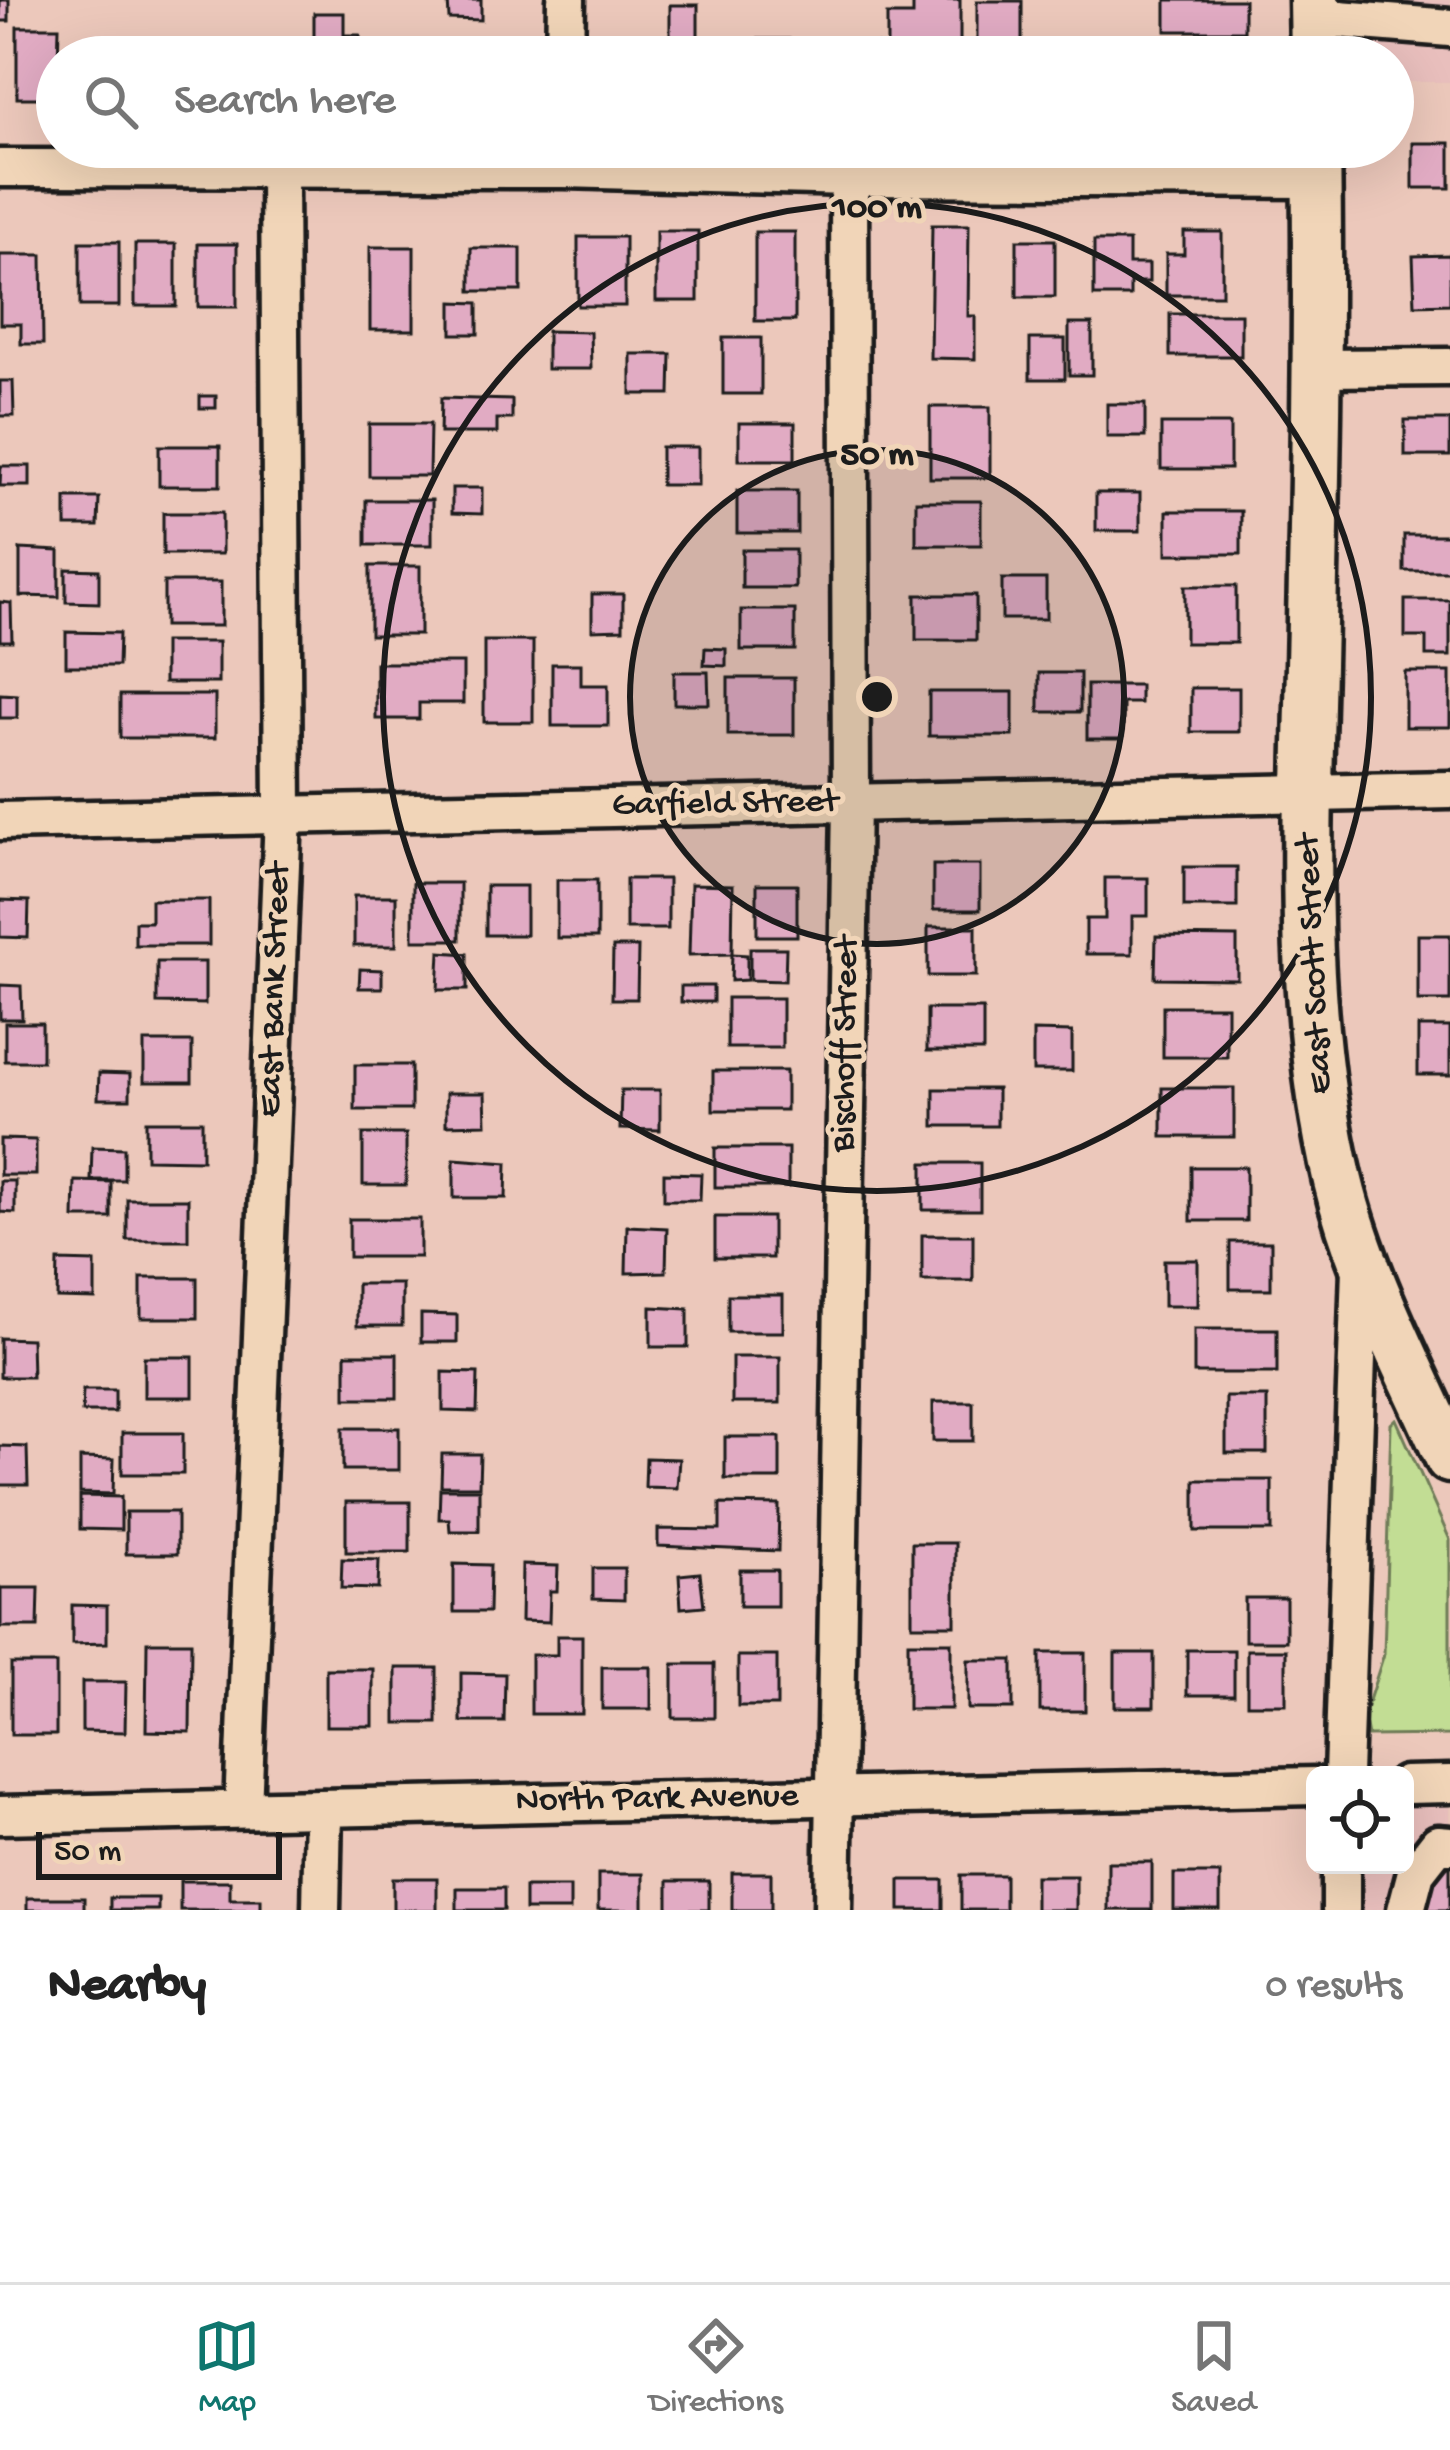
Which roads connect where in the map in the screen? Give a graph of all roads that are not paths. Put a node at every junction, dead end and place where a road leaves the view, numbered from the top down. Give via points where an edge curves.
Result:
1 (566, 0) edge
2 (1314, 25) edge
3 (1450, 28) edge
4 (565, 36) edge
5 (0, 168) edge
6 (345, 168) edge
7 (714, 168) edge
8 (1150, 168) edge
9 (1317, 168) edge
10 (279, 171) junction
11 (849, 177) junction
12 (1450, 367) edge
13 (1318, 368) junction
14 (1450, 790) edge
15 (1309, 792) junction
16 (851, 802) junction
17 (283, 815) junction
18 (0, 821) edge
19 (1360, 1253) junction
20 (1450, 1458) edge
21 (1343, 1766) edge
22 (1450, 1784) edge
23 (1414, 1785) edge
24 (1306, 1786) edge
25 (836, 1796) junction
26 (323, 1808) junction
27 (243, 1809) junction
28 (0, 1814) edge
29 (1450, 1845) edge
30 (1341, 1874) edge
31 (321, 1910) edge
32 (833, 1910) edge
33 (1340, 1910) edge
34 (1406, 1910) edge

1 - 4 street
2 - 3 street
5 - 10 street
6 - 10 street
7 - 11 street
8 - 11 street
9 - 13 main road, East Scott Street
10 - 17 street, East Bank Street
11 - 16 street, Bischoff Street
12 - 13 street
13 - 15 main road, East Scott Street
14 - 15 street, Garfield Street
15 - 16 street, Garfield Street
15 - 19 main road, East Scott Street via 1323,1109
16 - 17 street, Garfield Street
16 - 25 street, Bischoff Street
17 - 18 street, Garfield Street
17 - 27 street, East Bank Street
19 - 20 main road
19 - 21 street, East Scott Street
22 - 23 street
24 - 25 street, North Park Avenue
25 - 26 street, North Park Avenue
25 - 32 street, Bischoff Street
26 - 27 street, North Park Avenue
26 - 31 street
27 - 28 street, North Park Avenue
29 - 34 street via 1438,1844 1416,1872
30 - 33 street

